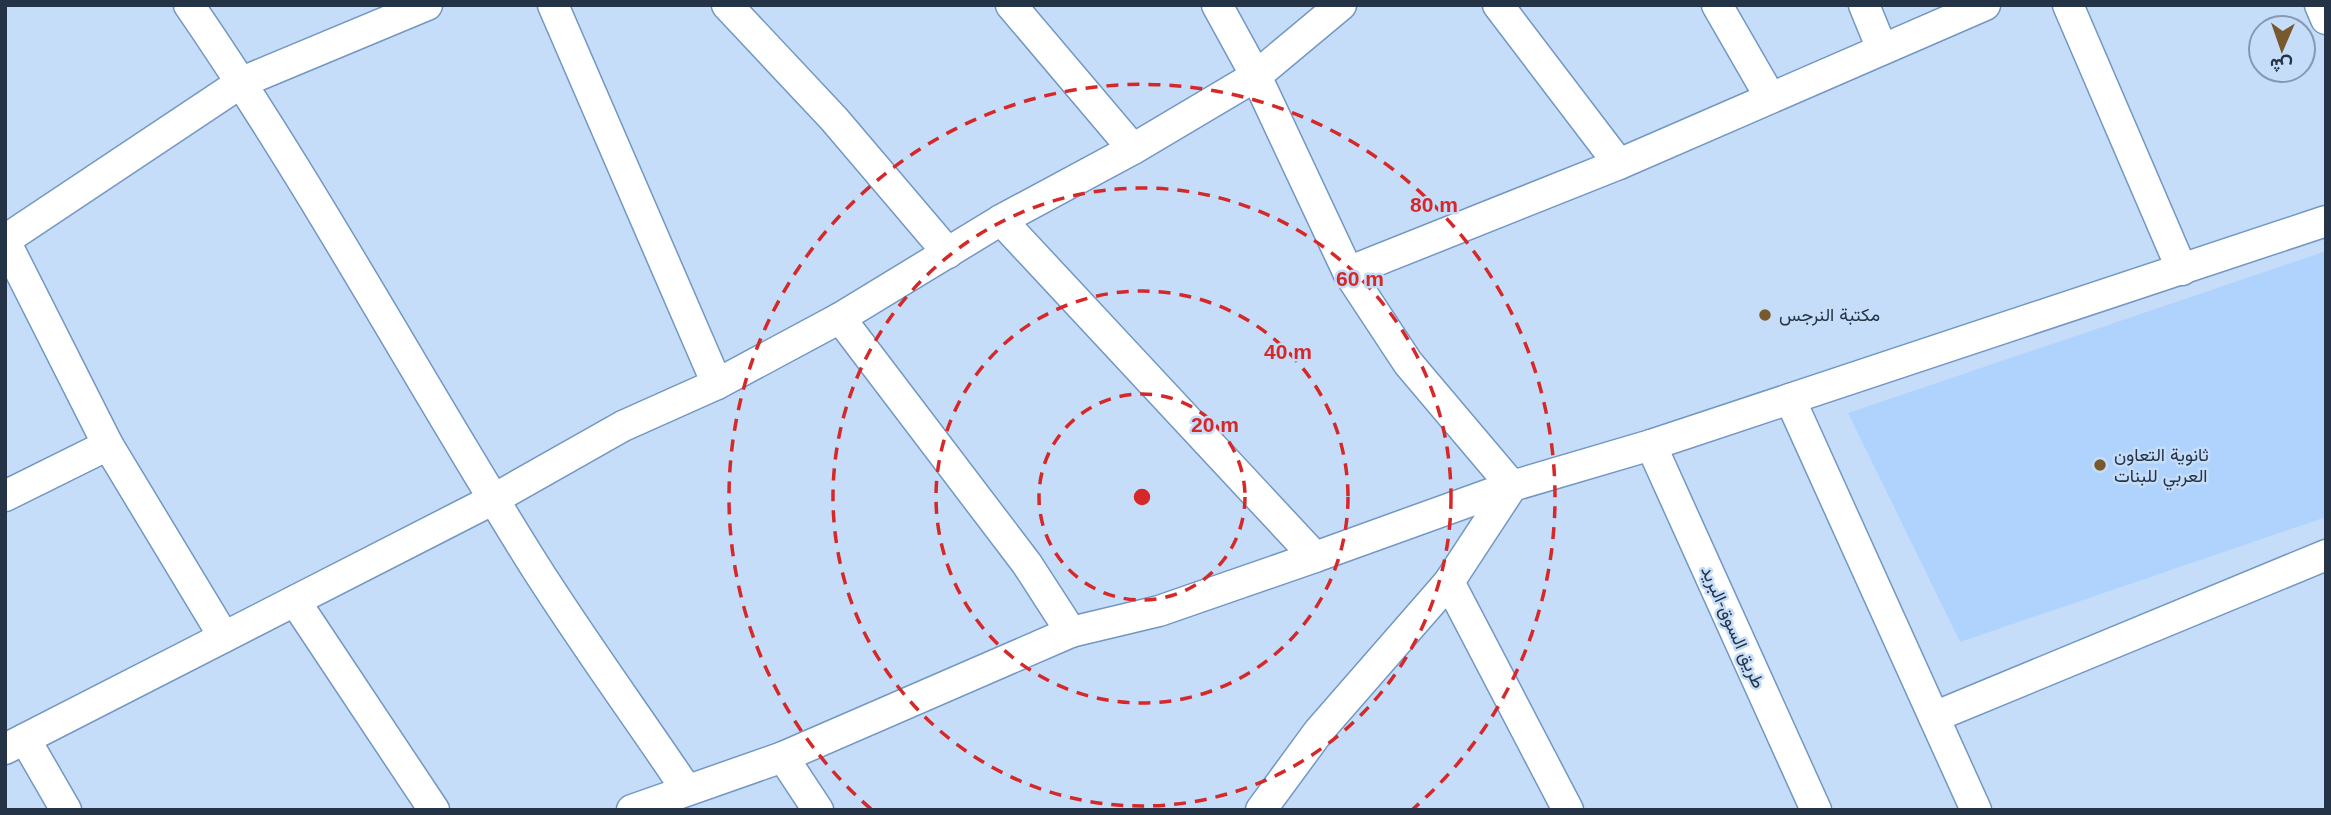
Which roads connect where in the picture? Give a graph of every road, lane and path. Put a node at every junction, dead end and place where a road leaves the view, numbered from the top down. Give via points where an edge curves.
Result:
1 (189, 5) edge
2 (426, 5) edge
3 (553, 5) edge
4 (727, 5) edge
5 (1011, 5) edge
6 (1217, 5) edge
7 (1341, 5) edge
8 (1498, 5) edge
9 (1717, 5) edge
10 (1864, 5) edge
11 (1984, 5) edge
12 (2068, 5) edge
13 (2320, 5) edge
14 (2326, 19) edge
15 (1882, 48) junction
16 (1255, 76) junction
17 (242, 82) junction
18 (1770, 97) junction
19 (1133, 149) junction
20 (1619, 164) junction
21 (1001, 220) junction
22 (2326, 221) edge
23 (5, 240) edge
24 (948, 253) junction
25 (2182, 270) junction
26 (1348, 272) junction
27 (840, 318) junction
28 (717, 384) junction
29 (1790, 399) junction
30 (108, 445) junction
31 (1651, 445) junction
32 (1512, 486) junction
33 (5, 496) edge
34 (494, 499) junction
35 (2326, 555) edge
36 (1315, 557) junction
37 (1449, 582) junction
38 (295, 601) junction
39 (1072, 632) junction
40 (224, 637) junction
41 (1934, 717) junction
42 (15, 744) edge
43 (783, 757) junction
44 (686, 789) junction
45 (66, 810) edge
46 (434, 810) edge
47 (632, 810) edge
48 (818, 810) edge
49 (1261, 810) edge
50 (1568, 810) edge
51 (1816, 810) edge
52 (1976, 810) edge

1 - 17 street
2 - 17 street
3 - 28 street
4 - 24 street via 834,119
5 - 19 street
6 - 16 street
7 - 16 street
8 - 20 street
9 - 18 street
10 - 15 street
11 - 15 street
12 - 25 street
13 - 14 street
15 - 18 street
16 - 19 street
16 - 26 street
17 - 23 street
17 - 34 street
18 - 20 street
19 - 21 street
20 - 26 street
21 - 24 street
21 - 36 street
22 - 25 street
23 - 30 street
24 - 27 street
25 - 29 street
26 - 32 street via 1408,363
27 - 28 street
27 - 39 street via 1027,564
28 - 34 street via 623,426
29 - 31 street
29 - 41 street
30 - 33 street
30 - 40 street
31 - 32 street
31 - 51 street, طريق السوق-البريد
32 - 36 street
32 - 37 street
34 - 38 street
34 - 44 street
35 - 41 street
36 - 39 street via 1159,611
37 - 49 street via 1319,731
37 - 50 street
38 - 40 street
38 - 46 street
39 - 43 street
40 - 42 street
41 - 52 street
42 - 45 street
43 - 44 street
43 - 48 street
44 - 47 street

